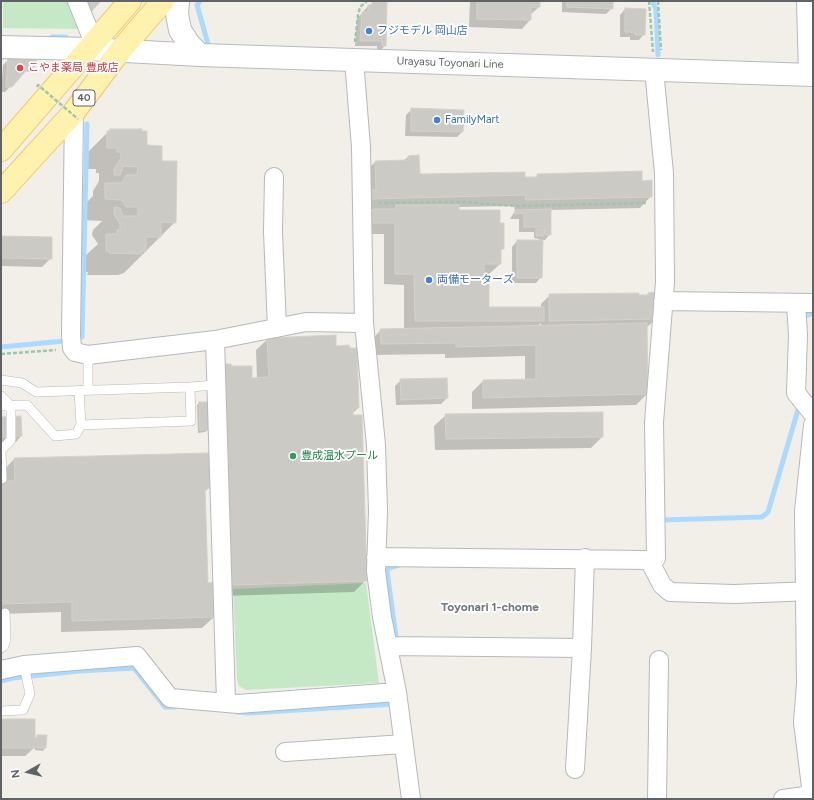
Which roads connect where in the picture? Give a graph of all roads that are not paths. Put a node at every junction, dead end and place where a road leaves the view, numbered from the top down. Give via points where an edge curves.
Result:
1 (77, 1) edge
2 (130, 1) edge
3 (163, 1) edge
4 (178, 1) edge
5 (806, 1) edge
6 (91, 46) junction
7 (1, 47) edge
8 (119, 52) junction
9 (200, 55) junction
10 (354, 60) junction
11 (659, 70) junction
12 (810, 75) edge
13 (76, 116) junction
14 (1, 150) edge
15 (274, 177) dead end
16 (1, 192) edge
17 (668, 301) junction
18 (804, 303) edge
19 (364, 323) junction
20 (277, 328) junction
21 (215, 340) junction
22 (76, 346) junction
23 (1, 380) edge
24 (216, 385) junction
25 (190, 386) junction
26 (84, 390) junction
27 (1, 396) edge
28 (805, 405) edge
29 (5, 406) edge
30 (81, 424) junction
31 (813, 425) edge
32 (2, 479) dead end
33 (376, 557) junction
34 (585, 563) junction
35 (651, 563) junction
36 (810, 591) edge
37 (4, 613) edge
38 (4, 634) edge
39 (394, 646) junction
40 (1, 648) edge
41 (582, 648) junction
42 (659, 660) dead end
43 (24, 667) junction
44 (1, 670) edge
45 (398, 700) junction
46 (226, 703) junction
47 (1, 711) edge
48 (404, 744) junction
49 (285, 752) dead end
50 (575, 769) dead end
51 (812, 795) edge
52 (411, 799) edge
53 (657, 799) edge
54 (783, 799) edge

1 - 6 street
2 - 6 main road, 40
3 - 8 main road, 40
4 - 9 main road via 180,30
5 - 12 street
6 - 7 main road, Urayasu Toyonari Line
6 - 8 main road, Urayasu Toyonari Line
6 - 14 main road, 40
8 - 9 main road, Urayasu Toyonari Line
8 - 13 main road, 40
9 - 10 main road, Urayasu Toyonari Line
10 - 11 main road, Urayasu Toyonari Line
10 - 19 street via 361,147
11 - 12 main road, Urayasu Toyonari Line
11 - 17 street via 664,173 665,282
13 - 16 main road, 40
13 - 22 street
15 - 20 street via 273,232
17 - 18 street
17 - 35 street via 654,422 656,558
18 - 28 street via 798,335 796,384
19 - 20 street via 306,322
19 - 33 street via 376,445
20 - 21 street
21 - 22 street
21 - 24 street
22 - 26 lane
23 - 26 lane via 22,383 36,392
24 - 25 lane
24 - 46 street
25 - 26 lane
25 - 30 lane via 191,421
26 - 30 lane
27 - 29 lane
29 - 30 lane via 27,405 55,436 76,434
29 - 32 lane via 11,411 11,440 1,450
31 - 36 street via 804,511
33 - 34 street
33 - 39 street via 382,617
34 - 35 street
34 - 41 street
35 - 36 street via 662,585 670,592 734,594
36 - 51 street via 803,722
37 - 38 lane
38 - 40 lane via 6,643
39 - 41 street
39 - 45 street
41 - 50 street
42 - 53 street
43 - 44 street
43 - 46 street via 137,656 170,698
43 - 47 lane via 30,694 23,710
45 - 46 street
45 - 48 street
48 - 49 street
48 - 52 street
51 - 54 street

